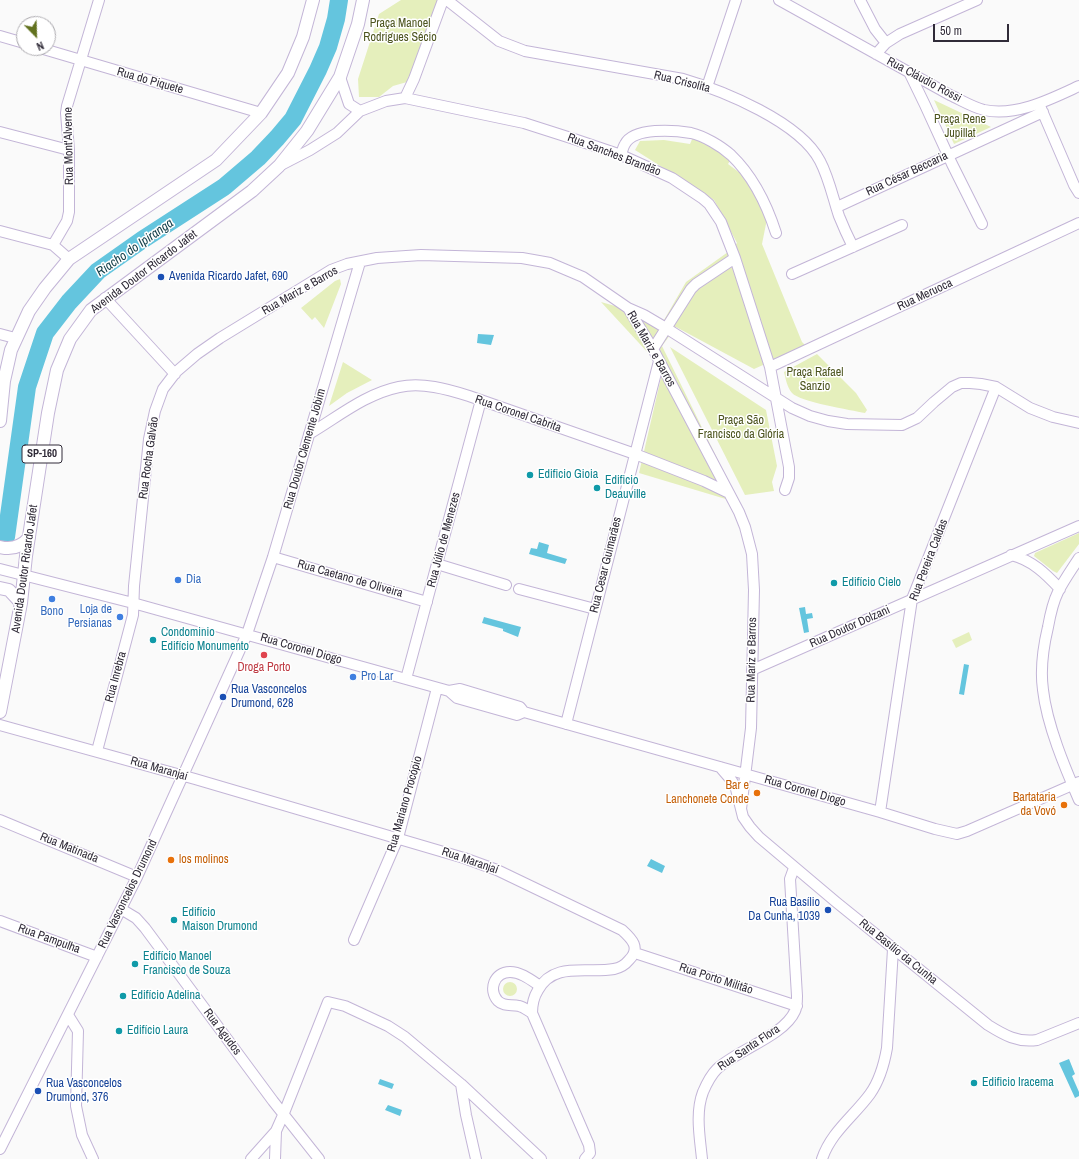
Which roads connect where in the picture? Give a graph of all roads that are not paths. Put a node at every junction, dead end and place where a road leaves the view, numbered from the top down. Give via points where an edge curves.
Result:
1 (100, 0) edge
2 (313, 0) edge
3 (363, 0) edge
4 (443, 0) edge
5 (447, 0) edge
6 (736, 0) edge
7 (779, 0) edge
8 (860, 0) edge
9 (977, 0) edge
10 (0, 36) edge
11 (16, 41) edge
12 (886, 43) junction
13 (56, 53) edge
14 (876, 54) junction
15 (81, 61) junction
16 (910, 74) junction
17 (340, 77) junction
18 (1079, 86) edge
19 (707, 87) junction
20 (405, 98) junction
21 (1041, 108) junction
22 (360, 112) junction
23 (261, 113) junction
24 (0, 132) edge
25 (69, 150) junction
26 (621, 155) junction
27 (948, 156) junction
28 (279, 166) junction
29 (1079, 193) edge
30 (837, 207) junction
31 (1079, 223) edge
32 (982, 224) dead end
33 (902, 226) dead end
34 (0, 231) edge
35 (776, 233) dead end
36 (53, 245) junction
37 (853, 247) junction
38 (735, 258) junction
39 (69, 259) junction
40 (360, 262) junction
41 (792, 274) dead end
42 (105, 298) junction
43 (628, 308) junction
44 (666, 328) junction
45 (0, 334) edge
46 (15, 338) junction
47 (653, 349) junction
48 (659, 361) junction
49 (770, 367) junction
50 (175, 374) junction
51 (996, 387) junction
52 (775, 396) junction
53 (480, 400) junction
54 (0, 421) edge
55 (1079, 422) edge
56 (309, 434) junction
57 (635, 454) junction
58 (785, 490) dead end
59 (729, 494) junction
60 (1079, 526) edge
61 (29, 538) junction
62 (0, 547) edge
63 (1011, 555) junction
64 (273, 557) junction
65 (1079, 558) edge
66 (437, 564) junction
67 (0, 569) edge
68 (19, 573) junction
69 (506, 585) dead end
70 (0, 588) edge
71 (519, 589) dead end
72 (1060, 589) junction
73 (912, 599) junction
74 (427, 602) junction
75 (21, 603) junction
76 (133, 603) junction
77 (595, 609) junction
78 (247, 634) junction
79 (752, 670) junction
80 (406, 679) junction
81 (437, 688) junction
82 (0, 712) edge
83 (566, 724) junction
84 (0, 725) edge
85 (97, 751) junction
86 (719, 766) junction
87 (745, 774) junction
88 (183, 775) junction
89 (1076, 784) edge
90 (1079, 800) edge
91 (741, 809) junction
92 (880, 812) junction
93 (0, 820) edge
94 (398, 838) junction
95 (794, 868) junction
96 (137, 877) junction
97 (121, 909) junction
98 (0, 921) edge
99 (354, 940) dead end
100 (893, 949) junction
101 (635, 953) junction
102 (98, 957) junction
103 (540, 986) junction
104 (797, 1006) junction
105 (532, 1013) junction
106 (68, 1015) junction
107 (1079, 1023) edge
108 (460, 1084) junction
109 (284, 1114) junction
110 (276, 1131) junction
111 (0, 1149) edge
112 (257, 1157) edge
113 (92, 1159) edge
114 (275, 1159) edge
115 (319, 1159) edge
116 (476, 1159) edge
117 (541, 1159) edge
118 (585, 1159) edge
119 (702, 1159) edge
120 (822, 1159) edge

1 - 15 street, Rua Mont'Alverne
2 - 23 main road via 303,37 288,73
3 - 17 main road, Avenida Doutor Ricardo Jafet via 358,24
4 - 20 street
5 - 19 street, Rua Crisolita via 499,41 525,51 683,80
6 - 19 street
7 - 14 street, Rua Cláudio Rossi
8 - 12 street via 875,29
9 - 12 street via 900,34
10 - 11 street
12 - 14 street
13 - 15 street, Rua do Piquete
14 - 16 street, Rua Cláudio Rossi
15 - 23 street, Rua do Piquete
15 - 25 street, Rua Mont'Alverne via 67,106
16 - 21 street, Rua Cláudio Rossi via 985,110
16 - 27 street
17 - 22 street via 349,104
17 - 28 main road, Avenida Doutor Ricardo Jafet / SP-160 via 307,131
18 - 21 street, Rua Cláudio Rossi
19 - 30 street, Rua Crisolita via 761,111 804,140 819,159
20 - 22 street, Rua Sanches Brandão via 386,101
20 - 26 street, Rua Sanches Brandão via 524,123
21 - 27 street, Rua César Beccaria
21 - 29 street
22 - 28 street, Rua Sanches Brandão via 337,133
23 - 39 main road via 216,160
24 - 25 street
25 - 36 street, Rua Mont'Alverne via 69,212 67,221
26 - 35 street via 625,143 636,134 653,130 691,133 709,141 730,154 746,173 762,198
26 - 38 street, Rua Sanches Brandão via 672,178 705,201 721,222
27 - 30 street, Rua César Beccaria
27 - 32 street
28 - 42 main road, Avenida Doutor Ricardo Jafet / SP-160 via 252,191
30 - 37 street, Rua Crisolita
31 - 49 street, Rua Meruoca
33 - 37 street
34 - 36 street
36 - 39 street
37 - 41 street
38 - 44 street via 691,289
38 - 49 street, Rua Sanches Brandão
39 - 46 main road via 44,288
40 - 43 street, Rua Mariz e Barros via 377,258 421,255 522,258 550,262 583,277
40 - 50 street, Rua Mariz e Barros via 331,270 220,338
40 - 56 street, Rua Doutor Clemente Jobim
42 - 50 street
42 - 61 main road, Avenida Doutor Ricardo Jafet / SP-160 via 91,310 70,339 57,370
43 - 44 street
43 - 47 street, Rua Mariz e Barros
44 - 47 street
44 - 52 street
45 - 46 street
46 - 54 main road via 4,381
47 - 48 street, Rua Mariz e Barros
48 - 57 street, Rua Cesar Guimarães
48 - 59 street, Rua Mariz e Barros
49 - 52 street, Rua Sanches Brandão
50 - 76 street, Rua Rocha Galvão via 163,389 149,439
51 - 52 street via 961,383 945,393 917,418 902,425 892,426 828,421 792,408
51 - 55 street via 1030,408 1053,417
51 - 73 street, Rua Pereira Caldas
52 - 58 street via 790,473
53 - 56 street, Rua Coronel Cabrita via 450,390 423,386 400,387 374,394
53 - 57 street, Rua Coronel Cabrita
53 - 66 street, Rua Júlio de Menezes
56 - 64 street, Rua Doutor Clemente Jobim
57 - 59 street, Rua Coronel Cabrita via 704,481
57 - 77 street, Rua Cesar Guimarães
59 - 79 street, Rua Mariz e Barros via 745,527 752,554
60 - 63 street, Rua Doutor Dolzani
61 - 62 main road via 18,547
61 - 68 main road, Avenida Doutor Ricardo Jafet / SP-160
63 - 72 street via 1034,565
63 - 73 street, Rua Doutor Dolzani
64 - 74 street, Rua Caetano de Oliveira
64 - 78 street, Rua Doutor Clemente Jobim
65 - 72 street
66 - 69 street
66 - 74 street, Rua Júlio de Menezes
67 - 68 street, Rua Coronel Diogo
68 - 75 main road, Avenida Doutor Ricardo Jafet / SP-160
68 - 76 street, Rua Coronel Diogo
70 - 75 main road via 9,590
71 - 77 street
72 - 89 street via 1049,619 1044,643 1043,690 1047,713
73 - 79 street, Rua Doutor Dolzani
73 - 92 street, Rua Pereira Caldas
74 - 80 street, Rua Júlio de Menezes
75 - 82 main road, Avenida Doutor Ricardo Jafet / SP-160
76 - 78 street, Rua Coronel Diogo
76 - 85 street, Rua Inrebra via 133,615
77 - 83 street, Rua Cesar Guimarães
78 - 80 street, Rua Coronel Diogo
78 - 88 street, Rua Vasconcelos Drumond
79 - 87 street, Rua Mariz e Barros via 751,728
80 - 81 street, Rua Coronel Diogo
81 - 83 street, Rua Coronel Diogo via 449,691 460,689 520,706 524,712
81 - 94 street, Rua Mariano Procópio
83 - 86 street, Rua Coronel Diogo
84 - 85 street, Rua Maranjaí
85 - 88 street, Rua Maranjaí
86 - 87 street, Rua Coronel Diogo
86 - 91 street, Rua Basílio da Cunha via 736,788
87 - 91 street
87 - 92 street, Rua Coronel Diogo
88 - 94 street, Rua Maranjaí
88 - 96 street, Rua Vasconcelos Drumond
89 - 90 street
89 - 92 street, Rua Coronel Diogo via 961,834
91 - 95 street, Rua Basílio da Cunha via 750,827
93 - 96 street, Rua Matinada
94 - 99 street, Rua Mariano Procópio
94 - 101 street, Rua Maranjaí via 497,870 622,930 630,937
95 - 100 street, Rua Basílio da Cunha
95 - 104 street via 790,879
96 - 97 street, Rua Vasconcelos Drumond
97 - 102 street, Rua Vasconcelos Drumond
97 - 109 street, Rua Agudos via 136,918 145,928
98 - 102 street, Rua Pampulha
100 - 107 street, Rua Basílio da Cunha via 1005,1036 1019,1040 1038,1040
100 - 120 street via 887,1048 878,1082 830,1140
101 - 103 street via 627,962 614,969 570,970 549,978
101 - 104 street, Rua Porto Militão
102 - 106 street, Rua Vasconcelos Drumond
103 - 105 street via 533,1000
103 - 105 street via 523,975 510,972 497,977 494,983 494,994 500,1003 520,1006
104 - 119 street, Rua Santa Flora via 788,1021 772,1035 725,1063 710,1078 699,1110
105 - 118 street via 589,1145 590,1154
106 - 111 street, Rua Vasconcelos Drumond
106 - 113 street via 78,1032 76,1106 82,1135
108 - 109 street via 405,1037 388,1026 345,1006 328,1002
108 - 116 street
108 - 117 street
109 - 110 street
109 - 115 street, Rua Agudos
110 - 112 street
110 - 114 street

